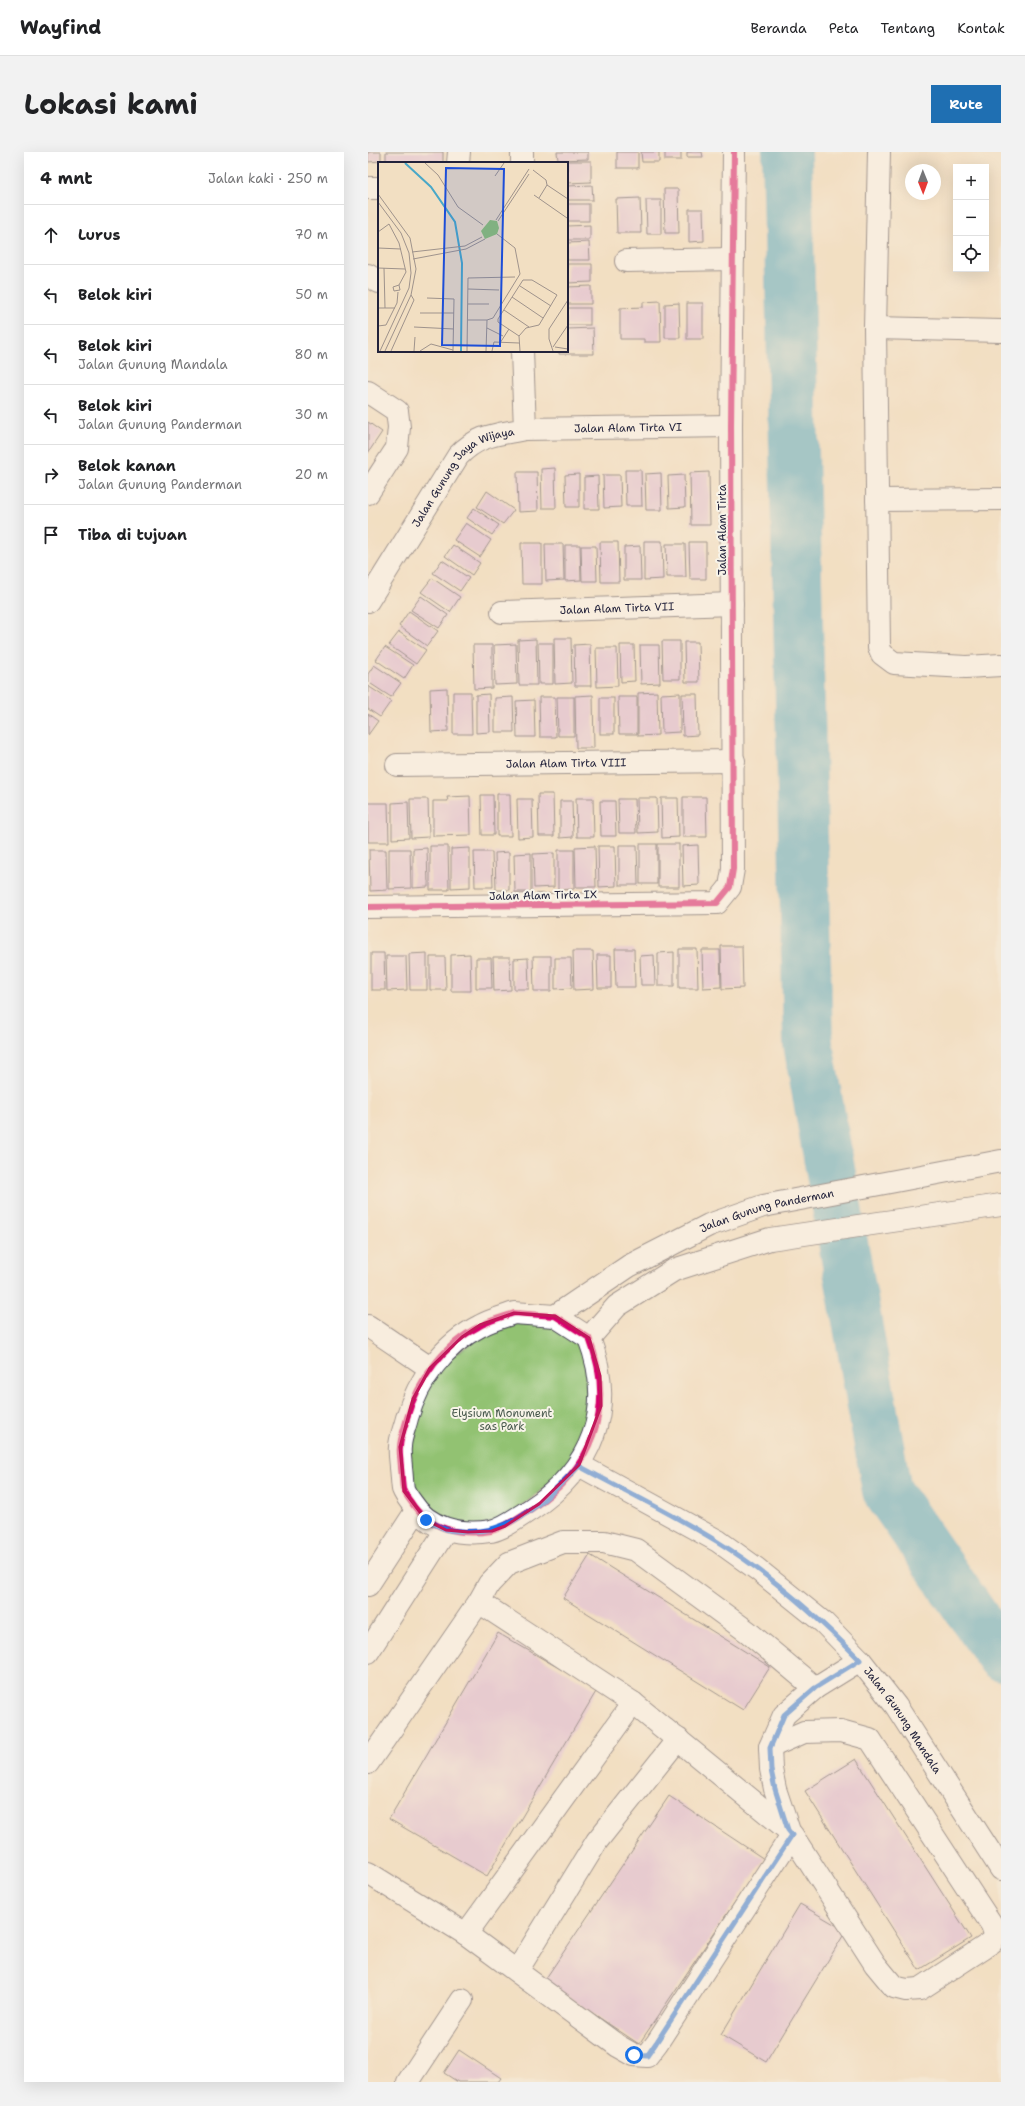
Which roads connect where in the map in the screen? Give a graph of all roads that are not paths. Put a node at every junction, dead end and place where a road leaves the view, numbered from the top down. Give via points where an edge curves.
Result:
1 (459, 152) edge
2 (734, 152) edge
3 (879, 152) edge
4 (458, 162) edge
5 (733, 259) junction
6 (626, 261) dead end
7 (368, 275) edge
8 (378, 281) edge
9 (875, 328) junction
10 (1001, 331) edge
11 (522, 352) edge
12 (368, 392) edge
13 (731, 426) junction
14 (525, 429) junction
15 (368, 493) edge
16 (1001, 499) edge
17 (878, 500) junction
18 (368, 602) edge
19 (732, 604) junction
20 (502, 612) dead end
21 (1001, 665) edge
22 (734, 761) junction
23 (397, 765) dead end
24 (717, 903) joint
25 (368, 907) edge
26 (1001, 1161) edge
27 (1001, 1205) edge
28 (555, 1316) junction
29 (368, 1326) edge
30 (589, 1338) junction
31 (430, 1368) junction
32 (579, 1466) junction
33 (416, 1511) junction
34 (446, 1530) junction
35 (368, 1584) edge
36 (478, 1602) junction
37 (368, 1652) edge
38 (860, 1660) junction
39 (815, 1688) junction
40 (633, 1703) junction
41 (678, 1738) junction
42 (770, 1748) junction
43 (368, 1763) edge
44 (790, 1832) junction
45 (1001, 1869) edge
46 (368, 1873) edge
47 (466, 1934) junction
48 (517, 1971) junction
49 (462, 2000) dead end
50 (408, 2082) edge

1 - 4 street
2 - 5 street, Jalan Alam Tirta
3 - 9 street
5 - 6 street
5 - 13 street, Jalan Alam Tirta
7 - 8 street
9 - 10 street
9 - 17 street
11 - 14 street, Jalan Gunung Jaya Wijaya
12 - 15 street via 397,411 399,427 397,448
13 - 14 street, Jalan Alam Tirta VI
13 - 19 street, Jalan Alam Tirta
14 - 18 street, Jalan Gunung Jaya Wijaya via 483,437 470,444 458,456
16 - 17 street
17 - 21 street via 879,647 882,654 894,663 966,667
19 - 20 street, Jalan Alam Tirta VII
19 - 22 street, Jalan Alam Tirta
22 - 23 street, Jalan Alam Tirta VIII
22 - 24 street, Jalan Alam Tirta via 733,869 730,888
24 - 25 street, Jalan Alam Tirta IX
26 - 28 street, Jalan Gunung Panderman via 763,1206 709,1225 629,1266
27 - 30 street via 770,1239 674,1270 618,1306
28 - 30 street
28 - 31 street via 514,1313 480,1325 462,1337
29 - 31 street
30 - 32 street via 600,1376 601,1406
31 - 33 street via 413,1399 400,1447 404,1490
32 - 34 street via 539,1504 505,1526 492,1531
32 - 38 street, Jalan Gunung Mandala via 718,1542 746,1561 824,1623
33 - 34 street via 426,1520
33 - 35 street
34 - 37 street
36 - 39 street via 489,1584 509,1563 563,1542 604,1542 636,1550 748,1632
36 - 40 street
36 - 43 street
38 - 39 street
38 - 45 street, Jalan Gunung Mandala via 896,1706
39 - 42 street via 784,1715
40 - 41 street
40 - 47 street
41 - 44 street
41 - 48 street via 597,1841
42 - 44 street via 775,1789
42 - 44 street via 804,1732 841,1731 870,1739 992,1925 995,1934 992,1942 920,1989 906,1990 894,1987 876,1964
44 - 48 street via 647,2056 634,2055 618,2046
46 - 47 street
47 - 48 street
49 - 50 street

